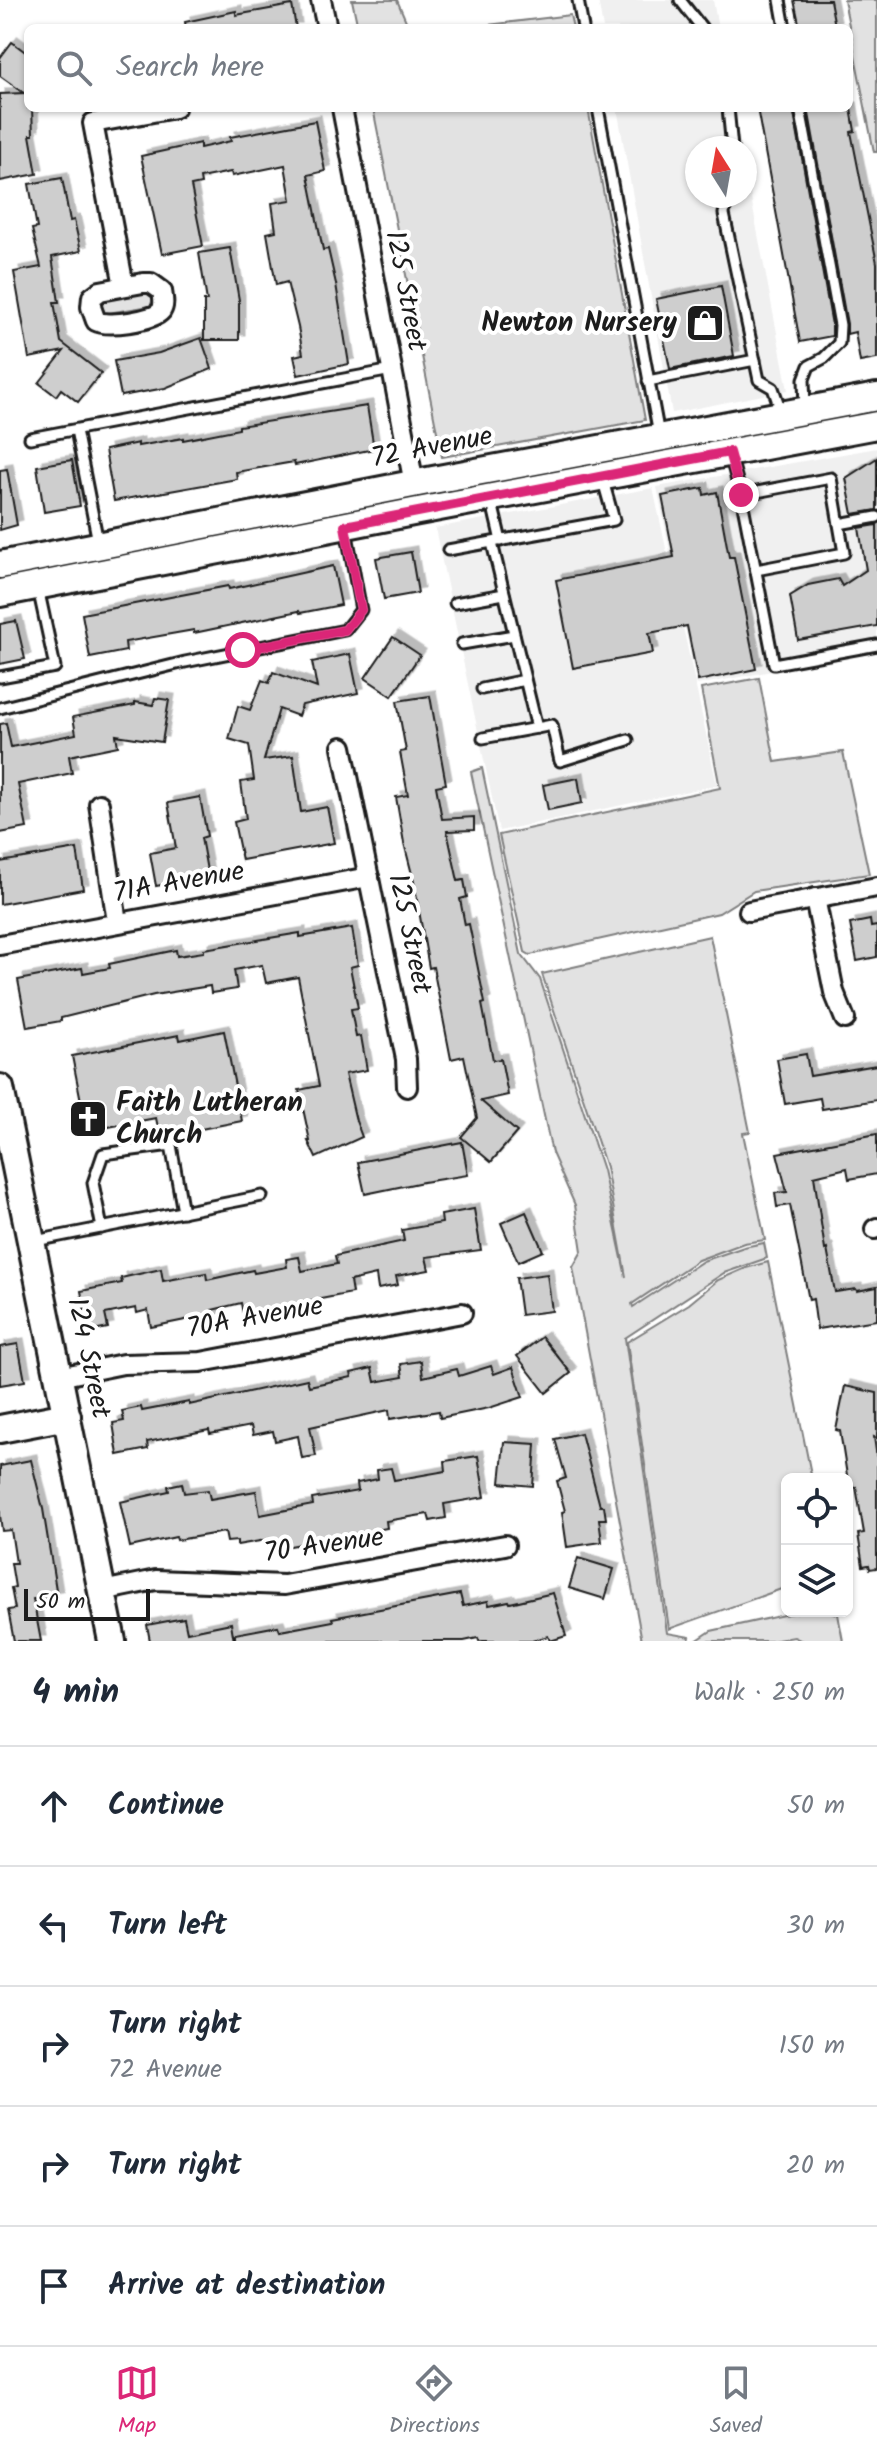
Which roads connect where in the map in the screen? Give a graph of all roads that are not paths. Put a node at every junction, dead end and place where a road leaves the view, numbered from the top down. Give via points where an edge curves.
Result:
1 (321, 0) edge
2 (578, 0) edge
3 (680, 0) edge
4 (780, 0) edge
5 (326, 24) edge
6 (582, 24) edge
7 (699, 24) edge
8 (784, 24) edge
9 (153, 112) edge
10 (343, 112) edge
11 (599, 112) edge
12 (728, 112) edge
13 (801, 112) edge
14 (731, 136) edge
15 (725, 208) edge
16 (124, 286) dead end
17 (755, 360) junction
18 (392, 370) junction
19 (648, 381) junction
20 (877, 397) edge
21 (794, 413) junction
22 (877, 425) edge
23 (76, 430) junction
24 (30, 438) dead end
25 (660, 438) junction
26 (729, 452) junction
27 (602, 476) junction
28 (414, 484) junction
29 (741, 495) junction
30 (491, 497) junction
31 (877, 517) edge
32 (839, 524) junction
33 (345, 526) junction
34 (497, 542) junction
35 (99, 546) junction
36 (448, 550) dead end
37 (0, 565) edge
38 (756, 570) junction
39 (37, 586) junction
40 (0, 593) edge
41 (504, 594) junction
42 (455, 603) dead end
43 (514, 635) junction
44 (462, 644) dead end
45 (877, 645) edge
46 (0, 677) edge
47 (525, 680) junction
48 (482, 689) dead end
49 (0, 708) edge
50 (537, 728) junction
51 (483, 738) dead end
52 (628, 740) dead end
53 (342, 747) dead end
54 (99, 804) dead end
55 (369, 877) junction
56 (877, 887) edge
57 (815, 898) junction
58 (749, 911) dead end
59 (117, 922) junction
60 (0, 945) edge
61 (845, 1019) dead end
62 (407, 1087) dead end
63 (0, 1088) edge
64 (262, 1196) dead end
65 (183, 1212) junction
66 (102, 1228) junction
67 (31, 1242) junction
68 (462, 1313) dead end
69 (59, 1377) junction
70 (67, 1416) junction
71 (0, 1429) edge
72 (505, 1545) dead end
73 (102, 1591) junction
74 (112, 1641) edge

1 - 5 street
2 - 6 lane
3 - 7 lane
4 - 8 lane
9 - 16 street via 93,123
10 - 18 street, 125 Street
11 - 19 lane
12 - 14 lane
13 - 21 lane via 840,325 839,343 809,366
15 - 17 lane
17 - 19 lane
17 - 21 lane via 759,380
18 - 23 lane
18 - 28 street, 125 Street
19 - 25 lane
20 - 21 main road, 72 Avenue
21 - 25 main road, 72 Avenue
22 - 26 main road
23 - 24 lane
23 - 35 lane
25 - 28 main road, 72 Avenue
26 - 27 main road
26 - 29 lane
27 - 30 main road
27 - 34 lane via 614,520
28 - 35 main road, 72 Avenue
29 - 32 lane via 831,478
29 - 38 lane
30 - 33 main road
30 - 34 lane
31 - 32 lane
32 - 38 lane via 844,553
33 - 39 main road
33 - 49 lane via 361,610 345,630 185,662
34 - 36 lane
34 - 41 lane
35 - 37 main road, 72 Avenue
38 - 45 lane via 774,664
39 - 40 main road
39 - 46 lane via 55,667
41 - 42 lane
41 - 43 lane
43 - 44 lane
43 - 47 lane
47 - 48 lane
47 - 50 lane
50 - 51 lane
50 - 52 lane via 552,725 560,761
53 - 55 street, 125 Street
54 - 59 street
55 - 59 street, 71A Avenue
55 - 62 street, 125 Street via 406,1059
56 - 57 street
57 - 58 street
57 - 61 street via 834,992
59 - 60 street, 71A Avenue
63 - 67 main road, 124 Street
64 - 65 lane
65 - 66 lane
65 - 66 lane via 171,1145 103,1154 93,1183
66 - 67 lane
67 - 69 main road, 124 Street
68 - 69 street, 70A Avenue via 201,1362 123,1364
69 - 70 main road, 124 Street
70 - 71 main road
70 - 73 main road, 124 Street
72 - 73 street, 70 Avenue via 284,1585 156,1580
73 - 74 main road, 124 Street

